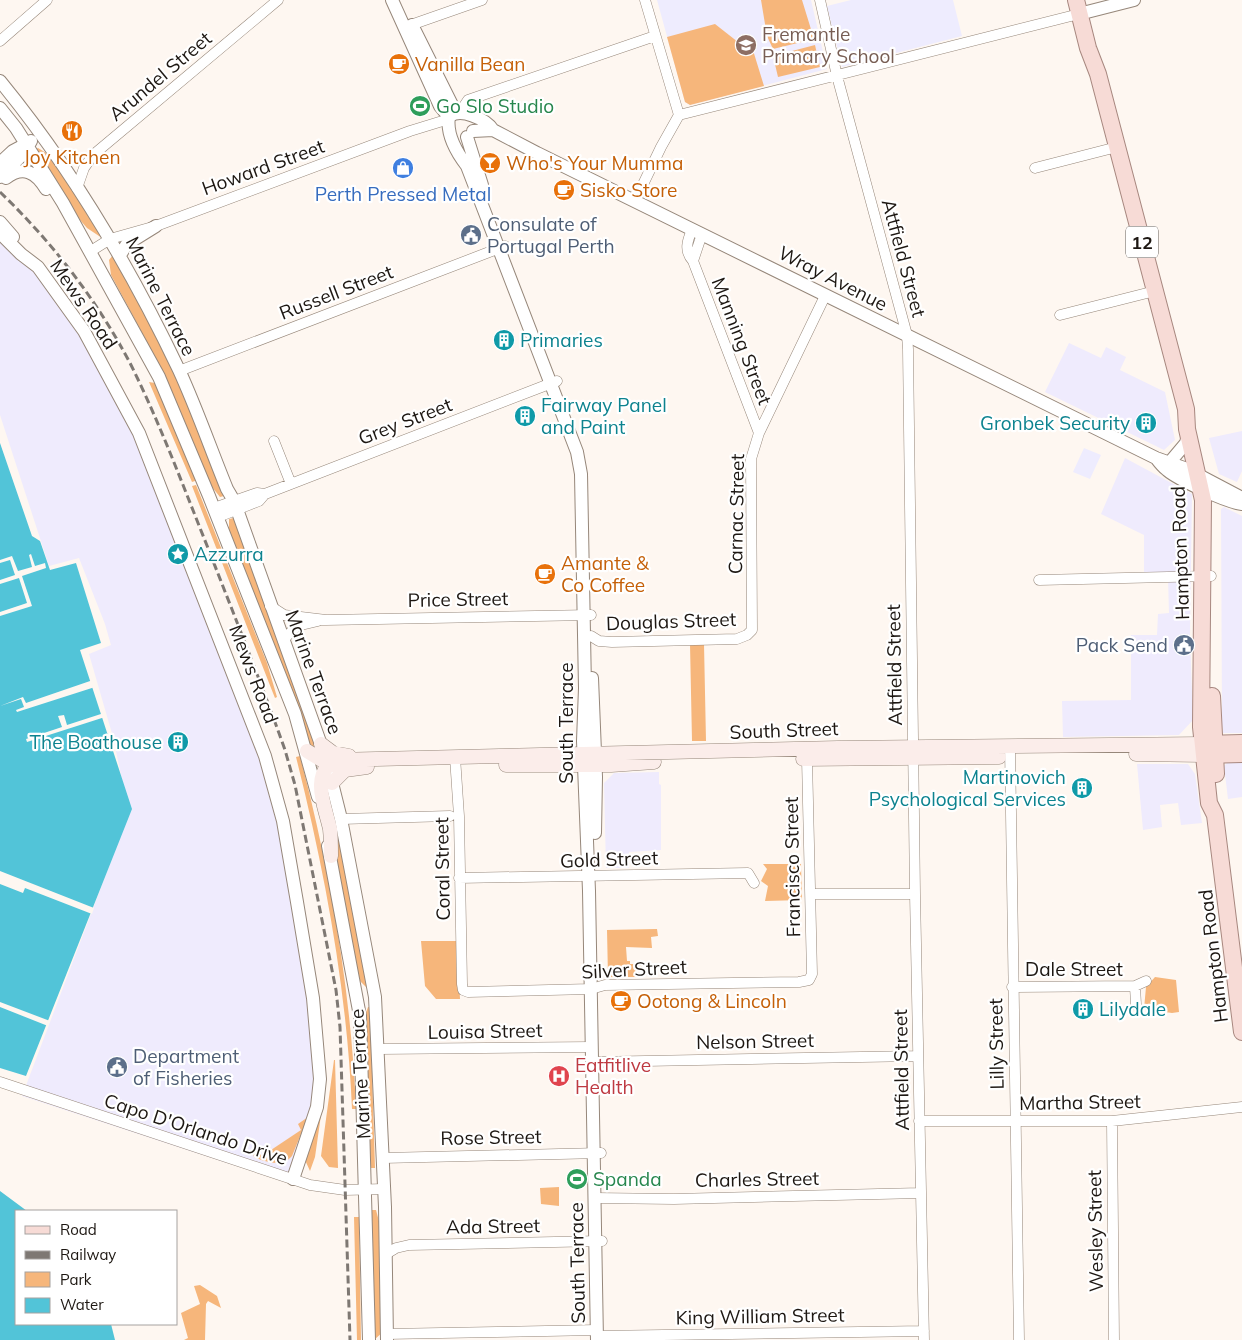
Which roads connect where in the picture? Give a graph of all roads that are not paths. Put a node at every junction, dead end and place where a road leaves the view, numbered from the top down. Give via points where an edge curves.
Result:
1 (47, 0) edge
2 (278, 0) edge
3 (392, 0) edge
4 (400, 0) edge
5 (482, 0) edge
6 (645, 0) edge
7 (1134, 0) edge
8 (823, 1) edge
9 (1081, 7) edge
10 (408, 26) junction
11 (655, 36) junction
12 (0, 41) edge
13 (837, 76) junction
14 (0, 81) edge
15 (16, 101) junction
16 (0, 108) edge
17 (679, 114) junction
18 (455, 118) junction
19 (493, 130) junction
20 (470, 134) junction
21 (1116, 146) junction
22 (25, 147) junction
23 (53, 149) junction
24 (0, 163) edge
25 (1035, 168) dead end
26 (1, 180) edge
27 (77, 188) junction
28 (635, 201) junction
29 (63, 203) junction
30 (0, 222) edge
31 (156, 226) junction
32 (697, 232) junction
33 (0, 233) edge
34 (110, 239) junction
35 (502, 248) junction
36 (91, 251) junction
37 (120, 255) junction
38 (32, 260) junction
39 (1155, 291) junction
40 (825, 296) junction
41 (1060, 315) dead end
42 (907, 335) junction
43 (179, 371) junction
44 (554, 383) junction
45 (1186, 409) junction
46 (759, 432) junction
47 (1188, 435) junction
48 (274, 441) dead end
49 (1156, 458) junction
50 (1170, 462) junction
51 (292, 484) junction
52 (1206, 484) junction
53 (1242, 498) edge
54 (1242, 504) edge
55 (235, 505) junction
56 (216, 513) junction
57 (1206, 576) junction
58 (1039, 580) dead end
59 (270, 606) junction
60 (587, 615) junction
61 (326, 620) junction
62 (752, 630) joint
63 (591, 636) junction
64 (283, 640) junction
65 (1242, 743) edge
66 (321, 744) junction
67 (1208, 749) junction
68 (307, 751) junction
69 (1010, 752) junction
70 (913, 753) junction
71 (1242, 754) edge
72 (808, 759) junction
73 (590, 760) junction
74 (455, 761) junction
75 (366, 762) junction
76 (328, 764) junction
77 (332, 784) junction
78 (450, 816) dead end
79 (341, 819) junction
80 (331, 856) junction
81 (592, 877) junction
82 (459, 878) junction
83 (754, 883) dead end
84 (811, 894) junction
85 (915, 894) junction
86 (812, 974) joint
87 (462, 981) joint
88 (1146, 981) dead end
89 (1135, 986) junction
90 (594, 987) junction
91 (1012, 987) junction
92 (1136, 1005) dead end
93 (1242, 1032) edge
94 (592, 1047) junction
95 (379, 1049) junction
96 (918, 1056) junction
97 (596, 1062) junction
98 (0, 1082) edge
99 (1242, 1108) edge
100 (919, 1121) junction
101 (1016, 1121) junction
102 (1112, 1121) junction
103 (597, 1153) junction
104 (383, 1158) junction
105 (293, 1179) junction
106 (384, 1189) junction
107 (364, 1190) junction
108 (921, 1193) junction
109 (598, 1198) junction
110 (598, 1241) junction
111 (386, 1254) junction
112 (924, 1335) edge
113 (600, 1336) edge
114 (384, 1338) edge
115 (369, 1340) edge
116 (1020, 1340) edge
117 (1114, 1340) edge

1 - 12 street
2 - 27 street, Arundel Street via 93,155
3 - 10 street, South Terrace
4 - 10 street, South Terrace
5 - 10 street
6 - 11 street
7 - 9 street
8 - 13 street, Attfield Street
9 - 13 street
9 - 21 main road, Hampton Road / 12 via 1094,42 1098,74
10 - 18 street, South Terrace via 440,106
11 - 17 street
11 - 18 street via 468,100
13 - 17 street
13 - 42 street, Attfield Street
14 - 15 street, Marine Terrace
15 - 22 street via 33,133
15 - 23 street, Marine Terrace
16 - 22 street, Marine Terrace via 16,128
17 - 28 street
18 - 19 street, Wray Avenue via 481,120 490,124
18 - 20 street, South Terrace via 471,120
18 - 20 street via 458,136
18 - 31 street, Howard Street via 410,131
18 - 35 street, South Terrace via 455,149 466,166
19 - 20 street
19 - 28 street, Wray Avenue
20 - 35 street, South Terrace
21 - 25 street
21 - 39 main road, Hampton Road / 12
22 - 23 street
22 - 24 street
22 - 26 street via 24,157
22 - 29 street, Marine Terrace
23 - 27 street, Marine Terrace
26 - 29 street via 17,172 30,171
27 - 34 street, Marine Terrace
28 - 32 street, Wray Avenue
29 - 36 street, Marine Terrace
30 - 38 street
31 - 34 street, Howard Street
31 - 37 street via 126,244
32 - 40 street, Wray Avenue
32 - 46 street, Manning Street via 686,250
33 - 38 street, Mews Road via 20,254
34 - 36 street, Howard Street
34 - 37 street, Marine Terrace
35 - 43 street, Russell Street
35 - 44 street, South Terrace
36 - 56 street, Marine Terrace via 159,377
37 - 43 street, Marine Terrace
38 - 105 street, Mews Road via 84,331 139,433 265,756 283,821 299,911 313,998 320,1079 317,1107
39 - 41 street
39 - 45 main road, Hampton Road / 12
40 - 42 street, Wray Avenue
40 - 46 street, Carnac Street
42 - 49 street, Wray Avenue
42 - 70 street, Attfield Street
43 - 55 street, Marine Terrace
44 - 51 street, Grey Street
44 - 60 street, South Terrace via 579,462
45 - 47 main road, Hampton Road / 12
45 - 52 main road, Hampton Road / 12 via 1196,427
46 - 62 street, Carnac Street via 751,459
47 - 50 street via 1186,443
47 - 52 main road, Hampton Road / 12
48 - 51 street
49 - 50 street, Wray Avenue
49 - 52 street, Wray Avenue via 1167,470
50 - 52 street, Wray Avenue
51 - 55 street, Grey Street via 265,494 257,493
52 - 53 street, Wray Avenue
52 - 54 street, Wray Avenue
52 - 57 main road, Hampton Road / 12
55 - 56 street, Grey Street
55 - 59 street, Marine Terrace
56 - 68 street, Marine Terrace
57 - 58 street
57 - 67 main road, Hampton Road / 12
59 - 61 street, Price Street via 284,615
59 - 64 street, Marine Terrace
60 - 61 street, Price Street
60 - 63 street, South Terrace
60 - 73 street, South Terrace
61 - 64 street, Price Street via 297,626
62 - 63 street, Douglas Street via 736,639 612,642 599,641
63 - 73 street, South Terrace
64 - 66 street, Marine Terrace
65 - 67 main road, South Street
66 - 75 main road via 333,753
66 - 76 street, Marine Terrace
67 - 69 main road, South Street
67 - 71 main road, South Street
67 - 93 main road, Hampton Road / 12 via 1220,802 1215,815
68 - 76 main road
68 - 80 street, Marine Terrace
69 - 70 main road, South Street
69 - 91 street, Lilly Street
70 - 72 main road, South Street
70 - 73 main road, South Street
70 - 85 street, Attfield Street
72 - 73 main road, South Street
72 - 84 street, Francisco Street
73 - 74 main road, South Street
73 - 81 street, South Terrace
74 - 75 main road, South Street
74 - 82 street, Coral Street
75 - 76 main road, South Street via 336,760
75 - 77 main road via 345,770
76 - 77 street, Marine Terrace
76 - 80 main road via 321,788
77 - 79 street, Marine Terrace
78 - 79 street
79 - 95 street, Marine Terrace via 375,994
80 - 107 street, Marine Terrace via 360,1016
81 - 82 street, Gold Street
81 - 83 street, Gold Street via 748,873
81 - 90 street, South Terrace
82 - 87 street, Coral Street
84 - 85 street
84 - 86 street, Francisco Street
85 - 96 street, Attfield Street
86 - 90 street, Silver Street via 809,980 799,982
87 - 90 street, Silver Street via 462,988 468,992
88 - 89 street, Dale Street
89 - 91 street, Dale Street
89 - 92 street, Dale Street
90 - 94 street, South Terrace
90 - 97 street, South Terrace
91 - 101 street, Lilly Street
94 - 95 street, Louisa Street
94 - 97 street, South Terrace
95 - 104 street, Marine Terrace
96 - 97 street, Nelson Street
96 - 100 street, Attfield Street
97 - 103 street, South Terrace
98 - 105 street, Capo D'Orlando Drive
99 - 102 street, Martha Street
100 - 101 street, Martha Street
100 - 108 street, Attfield Street
101 - 102 street, Martha Street
101 - 116 street, Lilly Street
102 - 117 street, Wesley Street
103 - 104 street, Rose Street
103 - 109 street, South Terrace
104 - 106 street, Marine Terrace
105 - 107 street, Capo D'Orlando Drive via 310,1185
106 - 107 street, Capo D'Orlando Drive
106 - 111 street, Marine Terrace
107 - 115 street, Marine Terrace
108 - 109 street, Charles Street
108 - 112 street, Attfield Street
109 - 110 street, South Terrace
110 - 111 street, Ada Street via 409,1245
110 - 113 street, South Terrace
111 - 114 street, Marine Terrace
112 - 113 street, King William Street
113 - 114 street, King William Street

